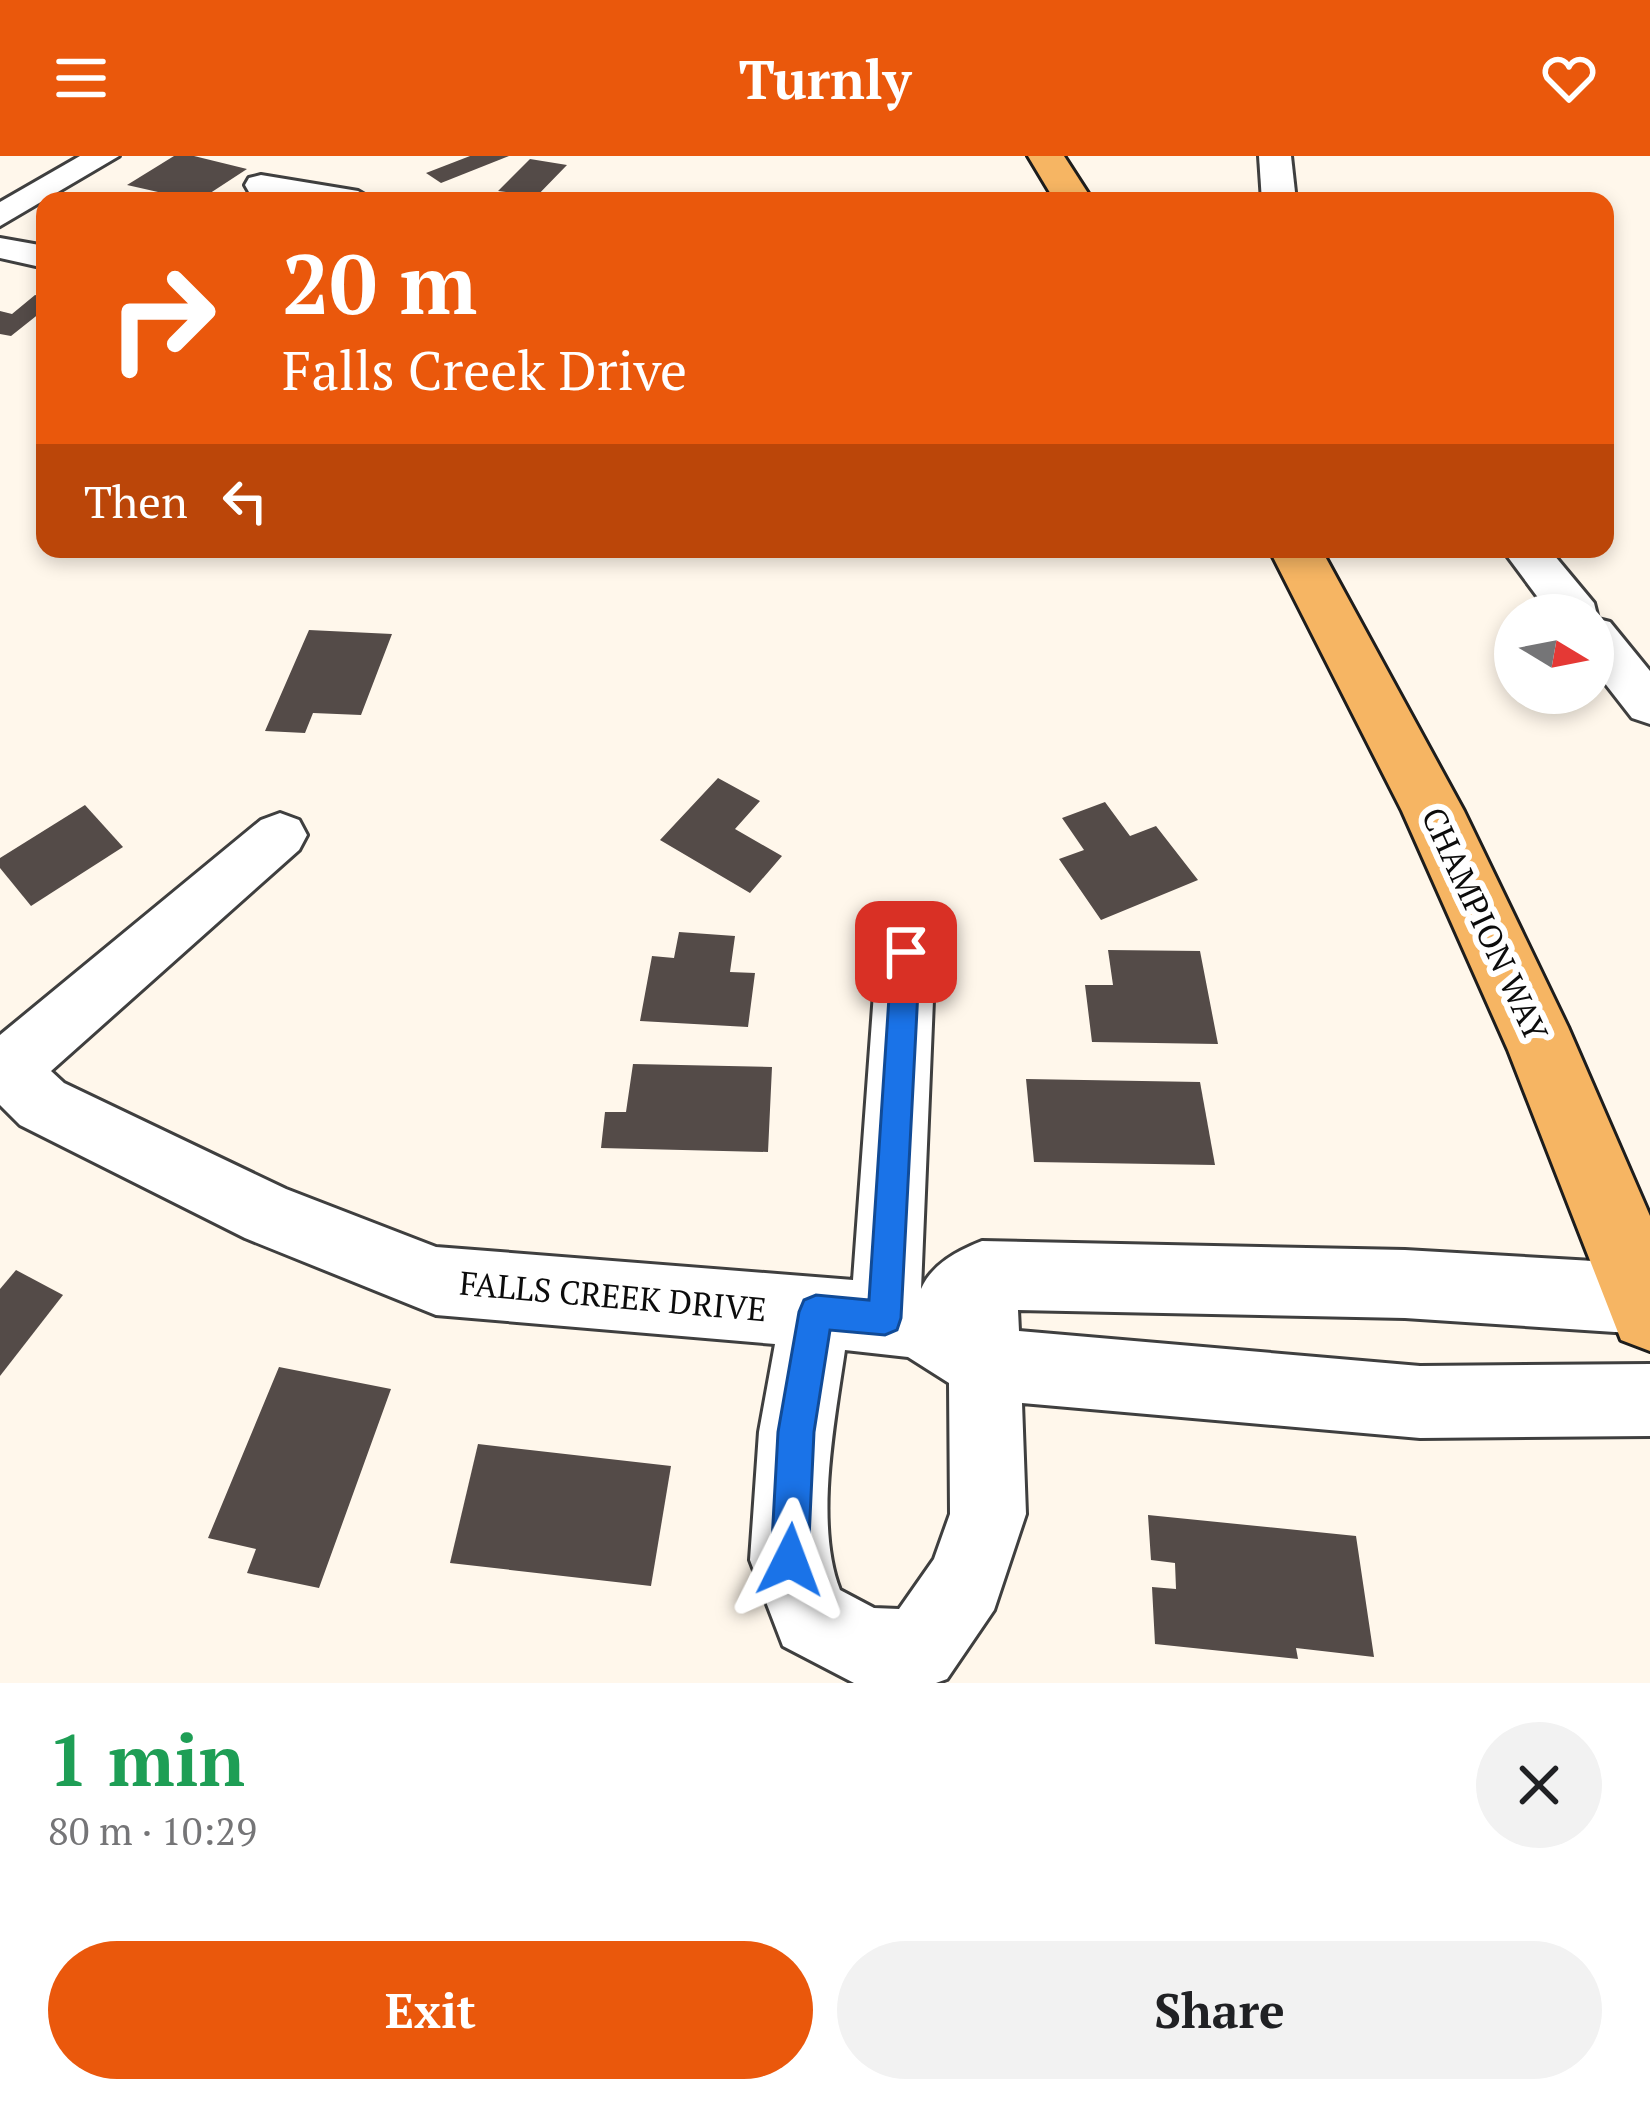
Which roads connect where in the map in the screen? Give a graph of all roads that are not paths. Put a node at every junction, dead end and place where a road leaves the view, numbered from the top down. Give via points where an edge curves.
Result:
1 (104, 156) edge
2 (307, 156) edge
3 (1046, 156) edge
4 (1275, 156) edge
5 (42, 192) edge
6 (250, 192) edge
7 (1068, 192) edge
8 (1278, 192) edge
9 (36, 195) edge
10 (0, 216) edge
11 (0, 248) edge
12 (36, 255) edge
13 (1300, 558) edge
14 (1531, 558) edge
15 (1560, 594) edge
16 (1614, 660) edge
17 (1650, 705) edge
18 (280, 835) dead end
19 (906, 952) dead end
20 (4, 1066) edge
21 (982, 1275) junction
22 (1647, 1305) edge
23 (874, 1318) junction
24 (984, 1364) junction
25 (1650, 1400) edge

1 - 5 street
2 - 6 street
3 - 7 main road
4 - 8 street
9 - 10 street
11 - 12 street
13 - 22 main road, CHAMPION WAY via 1443,832 1544,1050
14 - 15 street
16 - 17 street
18 - 20 street
19 - 23 street
20 - 23 street, FALLS CREEK DRIVE via 42,1104 268,1215 436,1281
21 - 22 street via 1405,1283
21 - 23 street
21 - 24 street
23 - 24 street, FALLS CREEK DRIVE
23 - 24 street via 796,1432 790,1560 811,1618 867,1648 918,1650 966,1582 988,1514
24 - 25 street, FALLS CREEK DRIVE via 1420,1402

